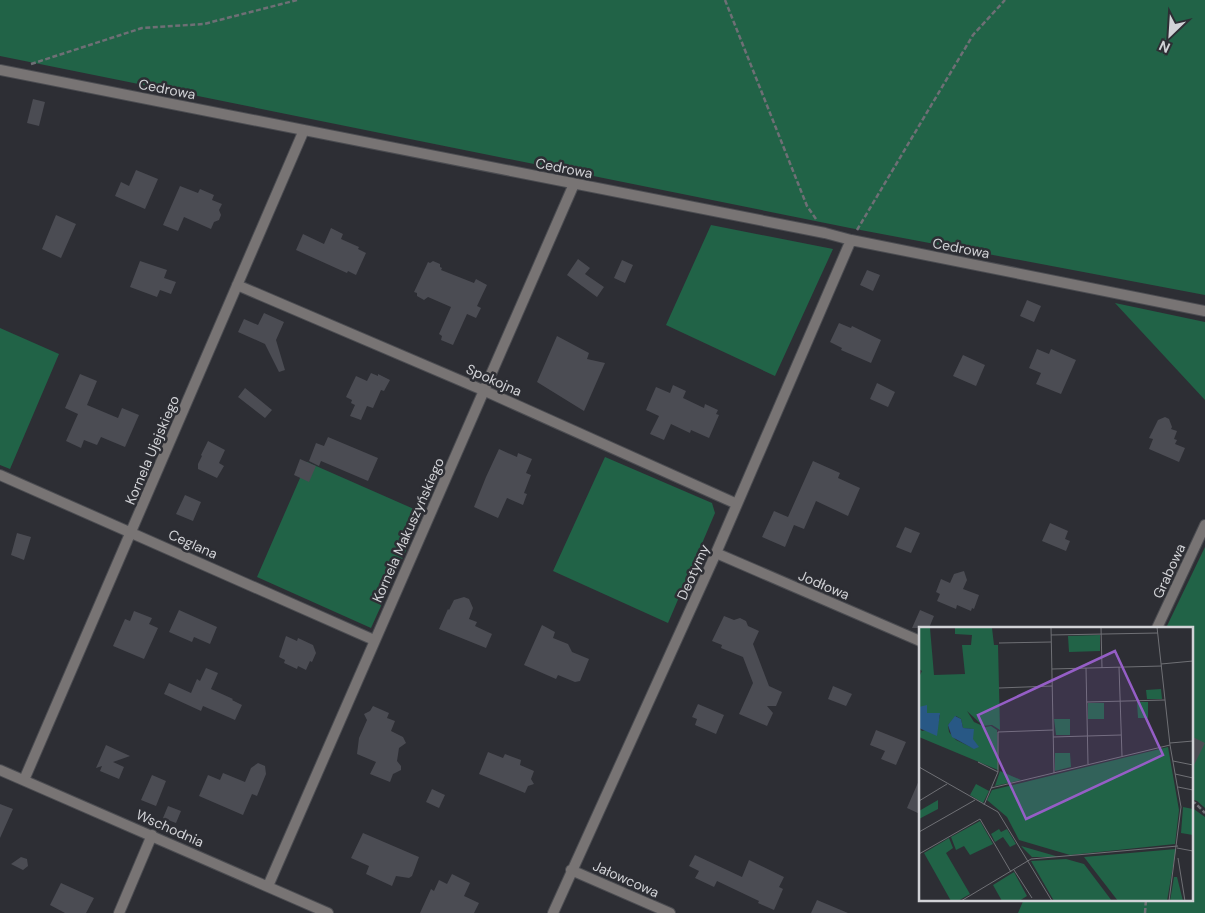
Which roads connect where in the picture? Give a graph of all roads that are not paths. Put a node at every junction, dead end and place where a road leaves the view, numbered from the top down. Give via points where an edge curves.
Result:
1 (4, 70) edge
2 (304, 130) junction
3 (574, 184) junction
4 (851, 240) junction
5 (237, 285) junction
6 (1205, 311) edge
7 (485, 391) junction
8 (0, 475) edge
9 (737, 504) junction
10 (1205, 525) edge
11 (132, 532) junction
12 (716, 554) junction
13 (1157, 627) edge
14 (374, 640) junction
15 (919, 641) edge
16 (0, 770) edge
17 (24, 780) junction
18 (152, 835) junction
19 (571, 870) junction
20 (268, 886) junction
21 (119, 913) edge
22 (328, 913) edge
23 (552, 913) edge
24 (670, 913) edge

1 - 2 street, Cedrowa
2 - 3 street, Cedrowa
2 - 5 street, Kornela Ujejskiego
3 - 4 street, Cedrowa
3 - 7 street, Kornela Makuszyńskiego
4 - 6 street, Cedrowa
4 - 9 street, Deotymy
5 - 7 street, Spokojna
5 - 11 street, Kornela Ujejskiego
7 - 9 street, Spokojna
7 - 14 street, Kornela Makuszyńskiego
8 - 11 street, Ceglana
9 - 12 street, Deotymy
10 - 13 street, Grabowa
11 - 14 street, Ceglana
11 - 17 street, Kornela Ujejskiego
12 - 15 street, Jodłowa
12 - 19 street, Deotymy
14 - 20 street, Kornela Makuszyńskiego
16 - 17 street, Wschodnia
17 - 18 street, Wschodnia
18 - 20 street, Wschodnia
18 - 21 street
19 - 23 street, Deotymy
19 - 24 street, Jałowcowa
20 - 22 street, Wschodnia

